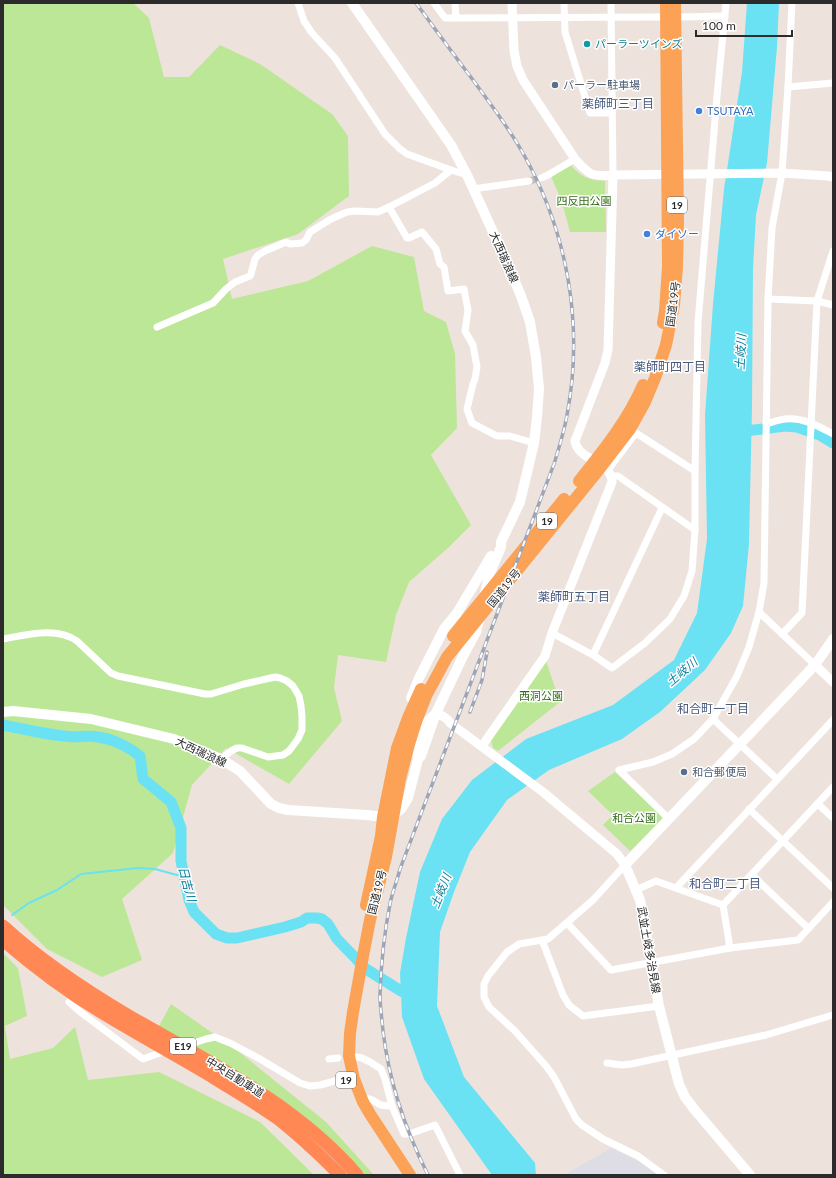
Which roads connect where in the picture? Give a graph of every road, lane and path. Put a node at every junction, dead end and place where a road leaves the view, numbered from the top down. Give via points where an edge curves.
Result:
1 (298, 3) edge
2 (352, 3) edge
3 (434, 3) edge
4 (455, 3) edge
5 (512, 3) edge
6 (564, 3) edge
7 (611, 3) edge
8 (666, 3) edge
9 (675, 3) edge
10 (726, 3) edge
11 (792, 3) edge
12 (725, 16) junction
13 (564, 17) junction
14 (660, 17) dead end
15 (682, 17) dead end
16 (456, 18) junction
17 (513, 18) junction
18 (611, 18) junction
19 (833, 83) edge
20 (788, 87) junction
21 (612, 113) junction
22 (575, 159) junction
23 (451, 170) junction
24 (779, 173) junction
25 (672, 174) junction
26 (711, 174) junction
27 (467, 175) junction
28 (613, 175) junction
29 (833, 177) edge
30 (541, 178) tunnel mouth
31 (529, 181) tunnel mouth
32 (473, 188) junction
33 (390, 207) junction
34 (833, 250) edge
35 (768, 299) junction
36 (817, 301) junction
37 (833, 305) edge
38 (157, 326) dead end
39 (811, 422) junction
40 (766, 424) junction
41 (833, 434) edge
42 (534, 443) junction
43 (695, 471) junction
44 (610, 473) junction
45 (662, 508) junction
46 (695, 530) junction
47 (501, 542) junction
48 (759, 612) junction
49 (457, 613) junction
50 (479, 620) junction
51 (552, 633) junction
52 (782, 634) junction
53 (3, 639) edge
54 (833, 639) edge
55 (454, 642) junction
56 (593, 655) junction
57 (815, 665) junction
58 (833, 682) edge
59 (3, 712) edge
60 (436, 713) junction
61 (713, 719) junction
62 (833, 720) edge
63 (451, 724) junction
64 (428, 735) junction
65 (740, 743) junction
66 (482, 746) junction
67 (398, 748) junction
68 (221, 759) junction
69 (418, 759) junction
70 (777, 779) junction
71 (833, 787) edge
72 (818, 804) junction
73 (749, 809) junction
74 (388, 816) junction
75 (833, 818) edge
76 (669, 819) junction
77 (784, 841) junction
78 (625, 865) junction
79 (752, 875) junction
80 (676, 888) junction
81 (833, 888) edge
82 (636, 890) junction
83 (833, 902) edge
84 (723, 905) junction
85 (567, 923) junction
86 (3, 926) edge
87 (808, 928) junction
88 (3, 940) edge
89 (542, 940) junction
90 (730, 948) junction
91 (651, 963) junction
92 (357, 973) junction
93 (69, 1002) dead end
94 (659, 1006) junction
95 (833, 1015) edge
96 (194, 1043) dead end
97 (160, 1053) dead end
98 (671, 1055) junction
99 (356, 1057) dead end
100 (338, 1058) dead end
101 (329, 1059) dead end
102 (607, 1063) dead end
103 (346, 1078) junction
104 (362, 1100) junction
105 (392, 1106) junction
106 (340, 1175) edge
107 (357, 1175) edge
108 (401, 1175) edge
109 (410, 1175) edge
110 (460, 1175) edge
111 (664, 1175) edge
112 (750, 1175) edge

1 - 23 street via 304,21 335,58 385,134 407,154
2 - 27 main road, 大西瑞浪線 via 451,145
3 - 16 street via 445,18
4 - 16 street
5 - 17 street
6 - 13 street
7 - 18 street
8 - 25 highway, 国道19号 / 19
9 - 25 highway, 国道19号 / 19
10 - 12 street
11 - 20 street
12 - 15 street
12 - 26 street
13 - 17 street
13 - 18 street
13 - 21 street via 565,32 590,113
14 - 18 street
16 - 17 street
17 - 22 street via 514,51 523,80
18 - 21 street
19 - 20 street
20 - 24 street
21 - 28 street
22 - 28 street via 590,174
22 - 30 street
23 - 27 street
23 - 33 street via 435,183
24 - 26 street
24 - 29 street
24 - 35 street via 772,228
25 - 26 street
25 - 28 street
25 - 55 highway, 国道19号 / 19 via 665,311 660,338 641,400
26 - 43 street via 698,322
27 - 32 main road, 大西瑞浪線
28 - 44 street via 608,350 575,441 579,451
31 - 32 street
32 - 42 main road, 大西瑞浪線 via 530,322 538,389
33 - 38 street via 378,212 347,212 310,232 302,243 286,242 265,250 256,259 250,276 235,282 216,300
33 - 42 street via 407,238 422,232 436,249 440,264 444,267 448,291 464,289 468,310 465,331 473,345 477,367 467,408 472,423 497,436 510,436
34 - 36 street
35 - 36 street
35 - 40 street
36 - 37 street
36 - 39 street
39 - 40 street via 784,419
39 - 41 street
39 - 52 street via 802,613
40 - 48 street via 764,583
42 - 47 main road, 大西瑞浪線 via 520,502
43 - 44 street via 636,433
43 - 46 street
44 - 45 street
44 - 51 street via 612,482
45 - 46 street
45 - 56 street
46 - 56 street via 692,571 684,596 670,619 645,643 612,668
47 - 49 main road
47 - 50 main road via 489,575
48 - 52 street
48 - 61 street via 747,652
49 - 50 main road via 461,610 476,616
49 - 67 main road via 444,629 419,678 406,710
50 - 60 main road via 476,632
51 - 56 street
51 - 66 street via 545,656
52 - 57 street
53 - 68 street via 32,634 62,634 72,637 111,673 118,676 205,694 275,677 293,686 299,696 302,730 289,751 268,757 247,748 237,748
54 - 57 main road
55 - 67 highway, 国道19号 / 19 via 432,670 416,700
55 - 74 highway, 国道19号 / 19 via 417,719
57 - 58 street
57 - 65 main road
59 - 68 main road, 大西瑞浪線 via 91,719 174,739
60 - 63 street
60 - 64 main road
60 - 69 street via 424,728
61 - 65 street
61 - 76 street via 694,739 672,754 653,762 619,770
62 - 70 street
63 - 64 street via 441,723 434,726
63 - 66 street
64 - 69 main road
65 - 70 street
65 - 76 main road
66 - 78 street via 543,792 617,854
67 - 74 highway, 国道19号 / 19
68 - 74 main road, 大西瑞浪線 via 240,771 270,804 279,808
69 - 74 main road via 408,798 402,808
70 - 73 street
71 - 72 street
72 - 75 street
72 - 77 street
73 - 77 street
73 - 80 street
74 - 92 highway, 国道19号 / 19 via 381,836
76 - 78 main road
77 - 79 street
77 - 81 street
78 - 82 main road, 武並土岐多治見線
78 - 85 street via 593,900
79 - 84 street
79 - 87 street
80 - 82 street via 656,881
80 - 84 street
82 - 91 main road, 武並土岐多治見線
83 - 87 street
84 - 90 street
85 - 89 street via 548,939
85 - 91 street via 611,970
86 - 107 highway, 中央自動車道 / E19 via 44,960 90,992 257,1090 309,1128
87 - 90 street via 798,940
88 - 106 highway, 中央自動車道 / E19 via 59,984 100,1011 276,1118 301,1137
89 - 94 street via 562,995 569,1005 583,1016
89 - 111 street via 519,944 507,952 488,976 484,984 484,997 489,1007 515,1031 546,1066 582,1125 603,1139 638,1156
90 - 91 street
91 - 94 main road, 武並土岐多治見線
92 - 103 highway, 国道19号 / 19 via 343,1028 342,1057
92 - 104 highway, 国道19号 / 19 via 350,1056 354,1079
93 - 97 street via 143,1059
94 - 98 main road, 武並土岐多治見線
95 - 98 street via 766,1035
96 - 103 street via 215,1037 310,1086
98 - 102 street via 622,1065
98 - 112 main road, 武並土岐多治見線 via 685,1097
99 - 105 street via 381,1069
100 - 101 street
103 - 108 highway, 国道19号 / 19 via 359,1111
104 - 105 street via 366,1098
104 - 109 highway, 国道19号 / 19
105 - 110 street via 404,1134 435,1125

